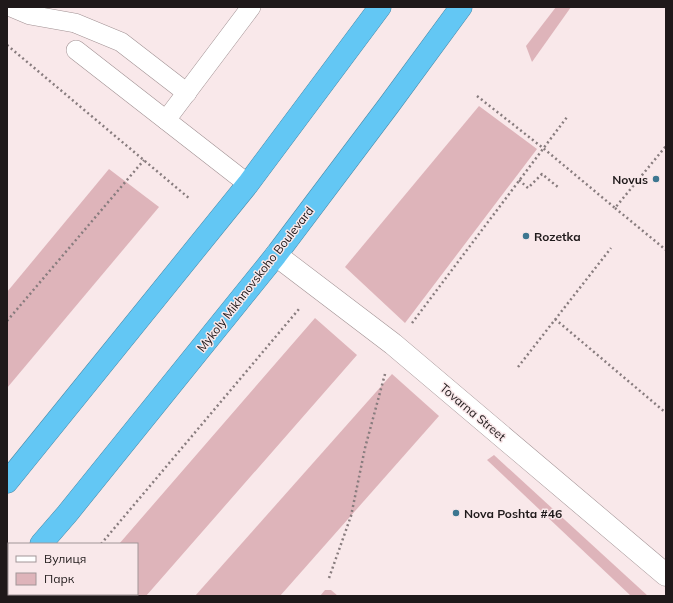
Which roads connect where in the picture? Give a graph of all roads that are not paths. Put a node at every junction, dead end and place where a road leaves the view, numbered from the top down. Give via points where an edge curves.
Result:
1 (12, 7) edge
2 (251, 7) edge
3 (380, 7) edge
4 (461, 7) edge
5 (76, 50) dead end
6 (187, 92) junction
7 (166, 120) junction
8 (248, 184) junction
9 (276, 255) junction
10 (7, 482) edge
11 (42, 543) edge
12 (666, 575) edge

1 - 6 lane via 30,15 75,23 121,42
2 - 6 lane
3 - 8 highway
4 - 9 highway, Mykoly Mikhnovskoho Boulevard
5 - 7 lane
6 - 7 lane
7 - 8 lane
8 - 10 highway
9 - 11 highway, Mykoly Mikhnovskoho Boulevard
9 - 12 street, Tovarna Street via 393,344

